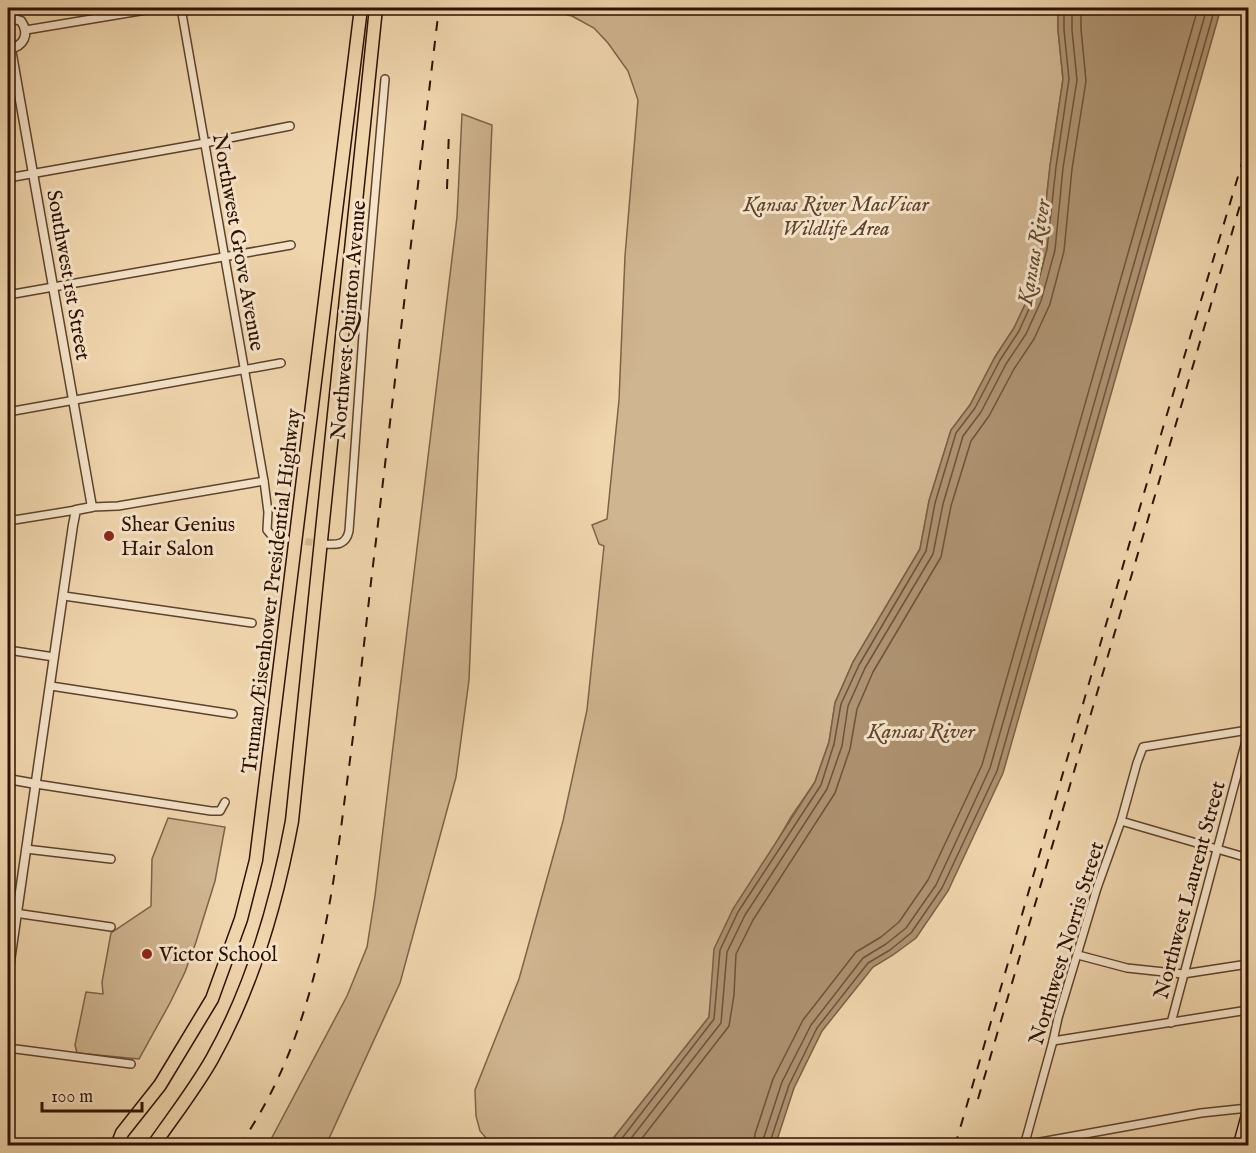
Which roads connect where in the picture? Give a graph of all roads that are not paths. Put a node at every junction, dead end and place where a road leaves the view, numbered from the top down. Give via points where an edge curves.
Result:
1 (158, 8) edge
2 (181, 8) edge
3 (361, 8) edge
4 (376, 8) edge
5 (8, 17) edge
6 (26, 30) junction
7 (9, 49) edge
8 (385, 79) dead end
9 (290, 126) dead end
10 (205, 143) junction
11 (33, 173) junction
12 (8, 178) edge
13 (291, 245) dead end
14 (225, 257) junction
15 (52, 286) junction
16 (8, 295) edge
17 (281, 363) dead end
18 (244, 370) junction
19 (72, 400) junction
20 (8, 412) edge
21 (264, 481) junction
22 (92, 507) junction
23 (76, 510) junction
24 (8, 520) edge
25 (286, 540) tunnel mouth
26 (325, 544) tunnel mouth
27 (64, 596) junction
28 (252, 623) dead end
29 (8, 650) edge
30 (54, 657) junction
31 (51, 686) junction
32 (233, 714) dead end
33 (1247, 730) edge
34 (8, 779) edge
35 (36, 784) junction
36 (225, 802) dead end
37 (1120, 821) junction
38 (26, 849) junction
39 (1217, 851) junction
40 (1248, 858) edge
41 (111, 859) dead end
42 (8, 912) edge
43 (17, 913) junction
44 (111, 927) dead end
45 (1078, 955) junction
46 (1248, 964) edge
47 (1183, 974) junction
48 (8, 975) edge
49 (1248, 1010) edge
50 (1171, 1023) junction
51 (1053, 1041) junction
52 (8, 1048) edge
53 (131, 1064) dead end
54 (195, 1085) junction
55 (1248, 1108) edge
56 (122, 1133) junction
57 (1024, 1145) edge
58 (110, 1146) edge
59 (117, 1146) edge
60 (153, 1146) edge
61 (160, 1146) edge
62 (1238, 1146) edge

1 - 6 street
2 - 10 street, Northwest Grove Avenue
3 - 56 highway, Truman/Eisenhower Presidential Highway via 256,860 242,919 212,999 160,1085
4 - 54 highway, Truman/Eisenhower Presidential Highway via 292,821 266,931 226,1032
5 - 6 street via 21,21
6 - 7 street via 22,42
7 - 11 street, Southwest 1st Street
8 - 26 street, Northwest Quinton Avenue via 349,531 341,544
9 - 10 street
10 - 11 street
10 - 14 street, Northwest Grove Avenue
11 - 12 street
11 - 15 street, Southwest 1st Street
13 - 14 street
14 - 15 street
14 - 18 street, Northwest Grove Avenue
15 - 16 street
15 - 19 street, Southwest 1st Street
17 - 18 street
18 - 19 street
18 - 21 street, Northwest Grove Avenue
19 - 20 street
19 - 22 street, Southwest 1st Street
21 - 22 street
21 - 25 street via 267,530
22 - 23 street
23 - 24 street
23 - 27 street
27 - 28 street
27 - 30 street
29 - 30 street
30 - 31 street
31 - 32 street
31 - 35 street
33 - 37 street, Northwest Norris Street via 1143,747
33 - 39 street, Northwest Laurent Street
34 - 35 street
35 - 36 street via 211,811 220,811
35 - 38 street
37 - 39 street
37 - 45 street, Northwest Norris Street
38 - 41 street
38 - 43 street
39 - 40 street
39 - 47 street, Northwest Laurent Street
42 - 43 street
43 - 44 street
43 - 48 street
45 - 47 street via 1127,968
45 - 51 street, Northwest Norris Street
46 - 47 street
47 - 50 street, Northwest Laurent Street
49 - 50 street
50 - 51 street
51 - 57 street, Northwest Norris Street
52 - 53 street
54 - 60 highway, Truman/Eisenhower Presidential Highway
54 - 61 highway
55 - 57 street
55 - 62 main road
56 - 58 highway
56 - 59 highway, Truman/Eisenhower Presidential Highway

